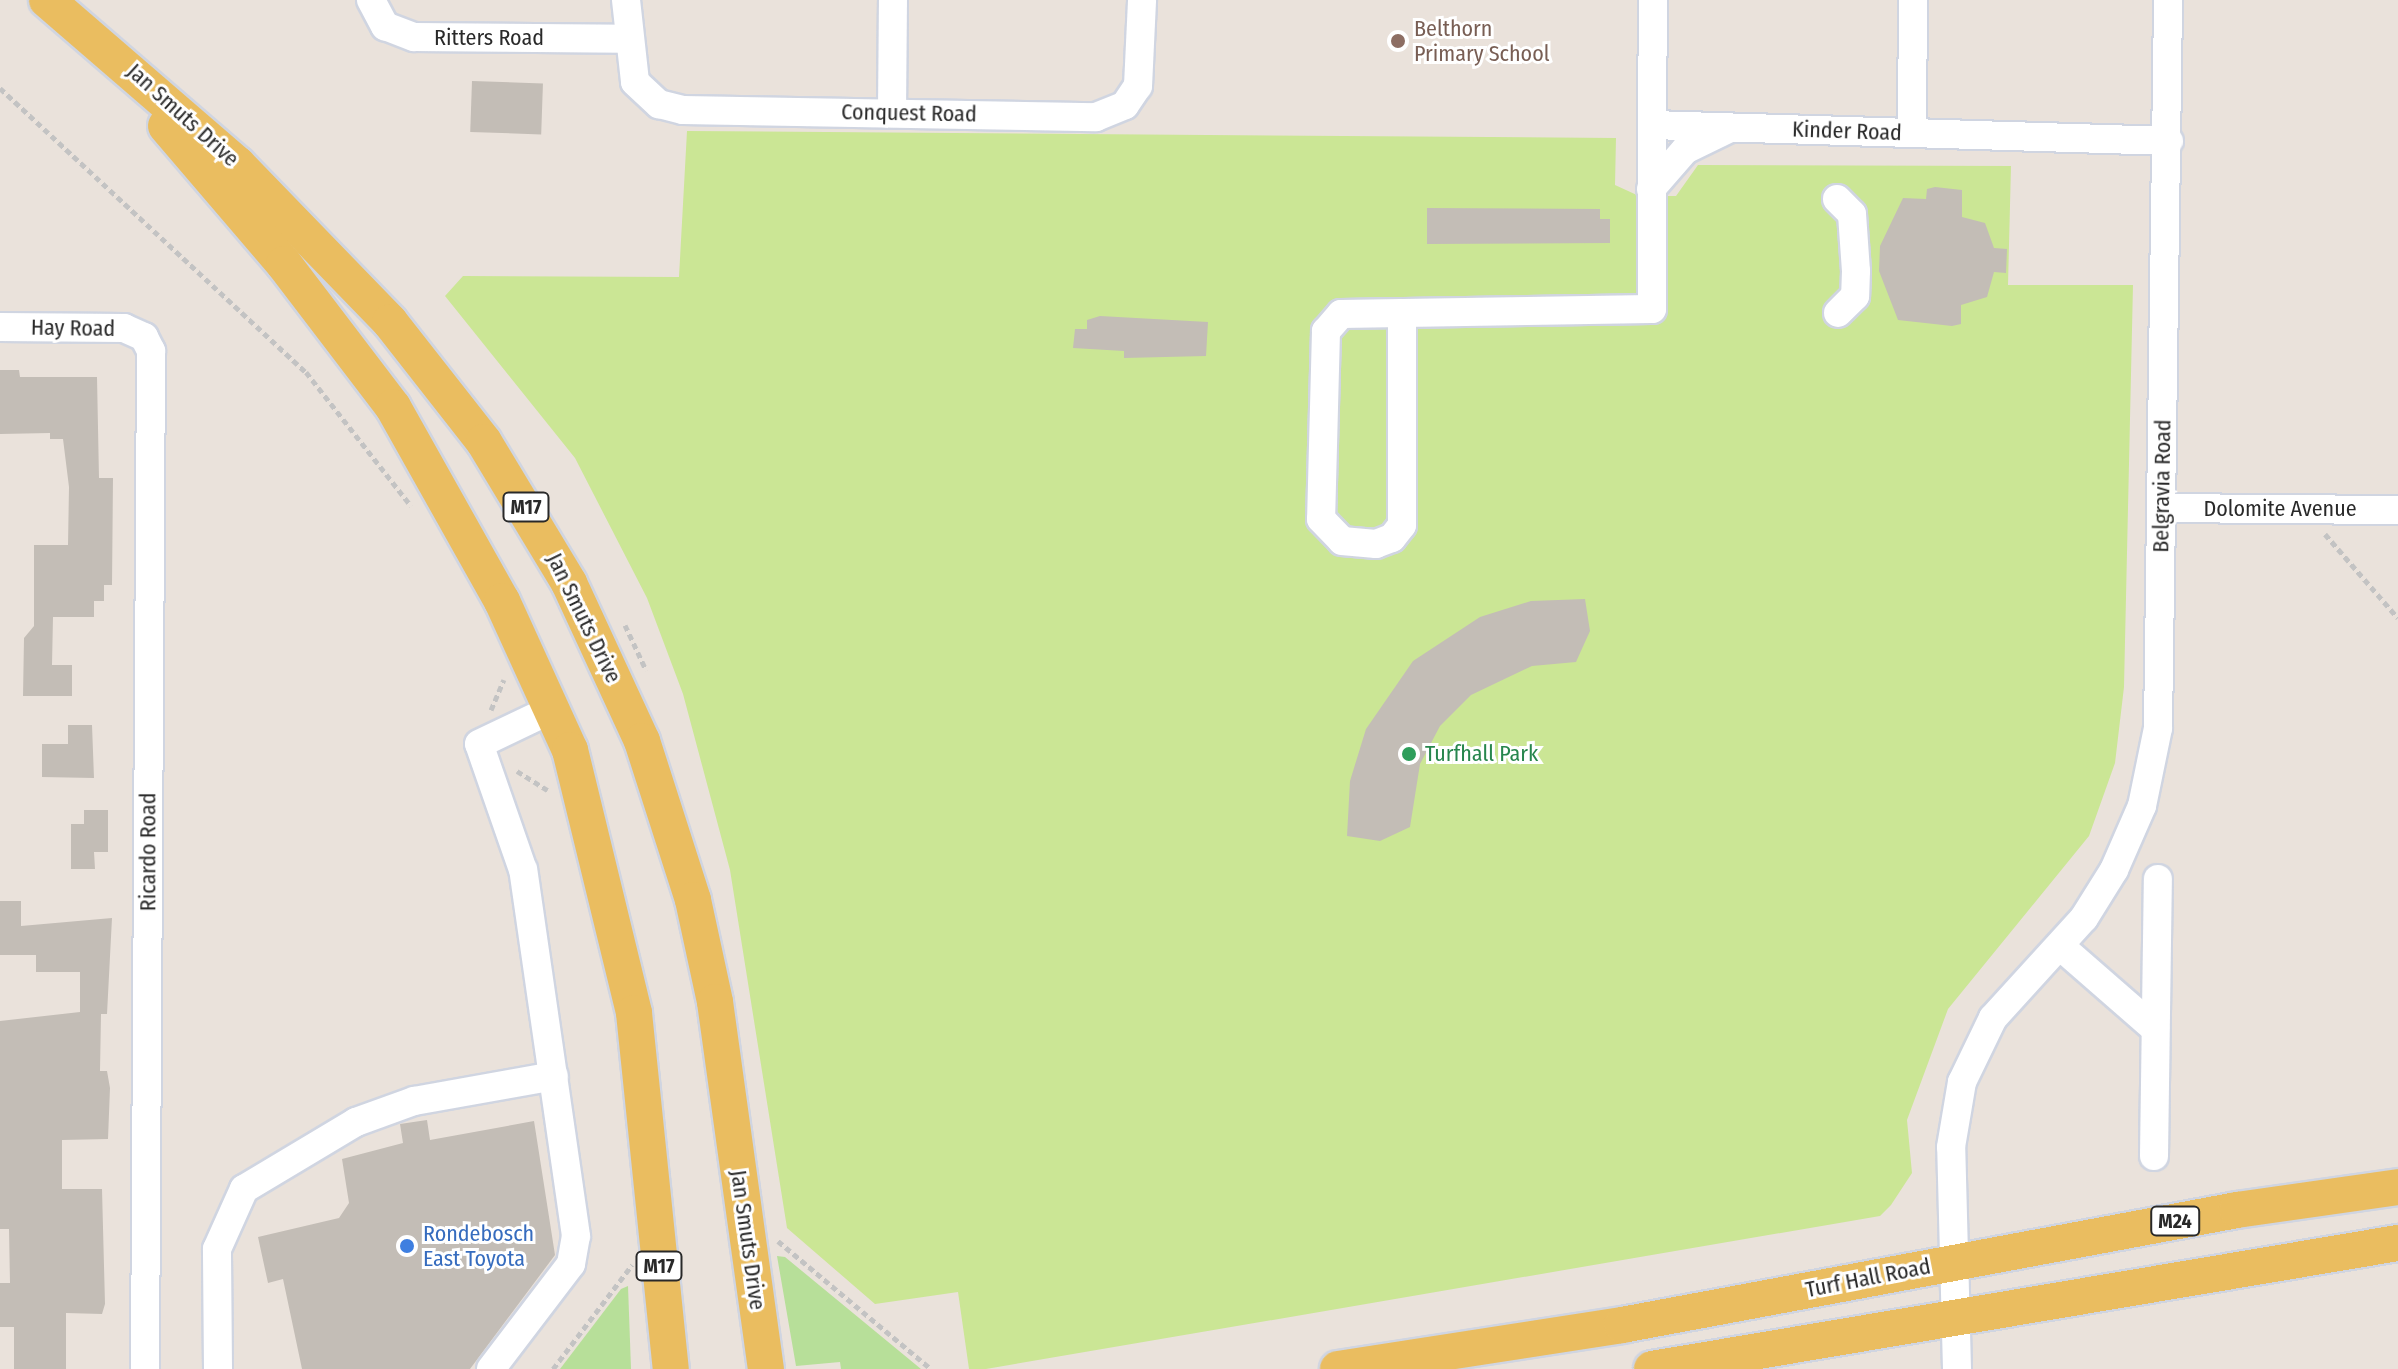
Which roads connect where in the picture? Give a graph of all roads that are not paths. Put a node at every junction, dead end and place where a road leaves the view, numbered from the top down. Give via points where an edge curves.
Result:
1 (47, 0) edge
2 (371, 0) edge
3 (626, 0) edge
4 (893, 0) edge
5 (1142, 0) edge
6 (1653, 0) edge
7 (1913, 0) edge
8 (2168, 0) edge
9 (626, 39) junction
10 (892, 112) junction
11 (1652, 125) junction
12 (1733, 127) junction
13 (1912, 133) junction
14 (2169, 141) junction
15 (1651, 189) junction
16 (1837, 199) dead end
17 (1402, 313) junction
18 (1838, 313) dead end
19 (0, 327) edge
20 (144, 337) joint
21 (2162, 508) junction
22 (2398, 510) edge
23 (552, 709) junction
24 (2158, 879) dead end
25 (2060, 946) junction
26 (2155, 1029) junction
27 (554, 1076) junction
28 (2154, 1156) dead end
29 (2398, 1187) edge
30 (2398, 1243) edge
31 (1953, 1261) junction
32 (663, 1309) junction
33 (1955, 1319) junction
34 (145, 1369) edge
35 (218, 1369) edge
36 (491, 1369) edge
37 (654, 1369) edge
38 (671, 1369) edge
39 (766, 1369) edge
40 (1338, 1369) edge
41 (1652, 1369) edge
42 (1957, 1369) edge

1 - 23 main road, Jan Smuts Drive / M17 via 224,193 393,407 496,588
1 - 39 main road, Jan Smuts Drive / M17 via 237,164 390,322 484,442 575,593 642,741 702,935
2 - 9 street, Ritters Road via 385,26 414,37
3 - 9 street, Conquest Road
4 - 10 street
5 - 10 street, Conquest Road via 1140,79 1130,99 1113,113
6 - 11 street
7 - 13 street
8 - 14 street, Belgravia Road
9 - 10 street, Conquest Road via 639,89 683,110
11 - 12 street, Kinder Road
11 - 15 street
12 - 13 street, Kinder Road
12 - 15 street via 1685,150
13 - 14 street, Kinder Road
14 - 21 street, Belgravia Road
15 - 17 street via 1652,309
16 - 18 street via 1852,214 1856,271 1855,296
17 - 17 street via 1402,525 1376,544 1342,541 1321,519 1326,331 1341,314
19 - 20 street, Hay Road via 124,328
20 - 34 street, Ricardo Road via 151,359
21 - 22 street, Dolomite Avenue
21 - 25 street, Belgravia Road via 2160,693 2149,782 2114,870
23 - 27 street via 479,744 523,870
23 - 32 main road, Jan Smuts Drive / M17 via 599,857 634,1013
24 - 26 street
25 - 26 street
25 - 31 street, Belgravia Road via 1993,1018 1962,1082 1951,1147
26 - 28 street
27 - 35 street via 414,1101 370,1117 244,1189 217,1249
27 - 36 street via 577,1206 575,1250 538,1311
29 - 31 main road, Turf Hall Road / M24
30 - 33 main road
31 - 33 street, Belgravia Road
31 - 40 main road, Turf Hall Road / M24 via 1622,1325
32 - 37 main road
32 - 38 main road, Jan Smuts Drive / M17
33 - 41 main road
33 - 42 street, Belgravia Road

